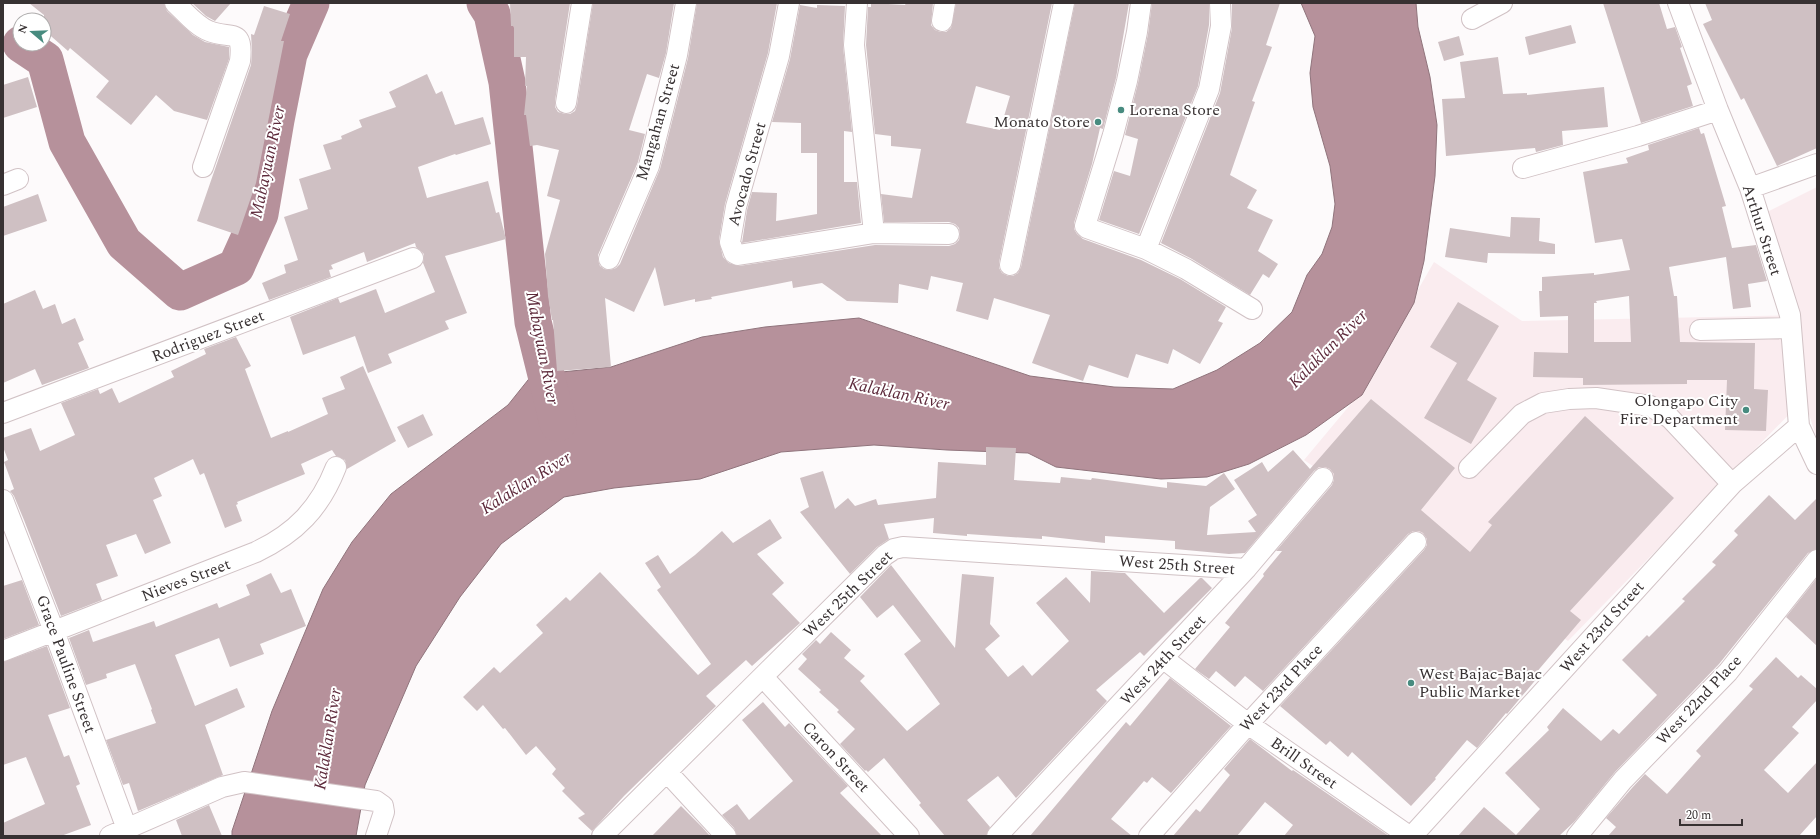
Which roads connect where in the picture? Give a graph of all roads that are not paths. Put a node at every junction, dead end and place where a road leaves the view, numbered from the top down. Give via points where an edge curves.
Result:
1 (175, 3) edge
2 (582, 3) edge
3 (686, 3) edge
4 (789, 3) edge
5 (857, 3) edge
6 (1064, 3) edge
7 (1141, 3) edge
8 (1220, 3) edge
9 (1502, 3) edge
10 (1678, 3) edge
11 (1472, 19) dead end
12 (566, 104) dead end
13 (1718, 110) junction
14 (1817, 164) edge
15 (204, 167) dead end
16 (1523, 168) dead end
17 (1750, 188) junction
18 (874, 233) junction
19 (949, 234) dead end
20 (1146, 249) junction
21 (412, 258) dead end
22 (609, 259) dead end
23 (1010, 265) dead end
24 (1252, 309) dead end
25 (1791, 328) junction
26 (1700, 330) dead end
27 (3, 413) edge
28 (1799, 426) junction
29 (1817, 464) edge
30 (336, 467) dead end
31 (1469, 468) dead end
32 (1323, 478) dead end
33 (1732, 484) junction
34 (3, 500) edge
35 (1416, 542) dead end
36 (1817, 560) edge
37 (1246, 569) junction
38 (54, 631) junction
39 (3, 651) edge
40 (1164, 658) junction
41 (763, 677) junction
42 (1248, 724) junction
43 (667, 772) junction
44 (119, 833) edge
45 (376, 836) edge
46 (602, 836) edge
47 (726, 836) edge
48 (909, 836) edge
49 (997, 836) edge
50 (1149, 836) edge
51 (1409, 836) edge
52 (1412, 836) edge
53 (1577, 836) edge

1 - 15 street via 209,32 233,35 239,40 242,48 240,61
2 - 12 street
3 - 22 street, Mangahan Street via 677,55 649,166
4 - 18 street, Avocado Street via 779,56 736,207 731,249 738,255
5 - 18 street via 854,45
6 - 23 street
7 - 20 street via 1127,81 1085,226
8 - 20 street via 1222,26 1209,89
9 - 11 street
10 - 13 street, Arthur Street
13 - 16 street via 1638,136
13 - 17 street, Arthur Street
14 - 17 street
17 - 25 street, Arthur Street via 1790,315
18 - 19 street
20 - 24 street via 1186,269
21 - 27 street, Rodriguez Street
25 - 26 street
25 - 28 street, Arthur Street
28 - 29 street, Arthur Street
28 - 33 street, West 23rd Street
30 - 38 street, Nieves Street via 328,488 311,510 297,527 275,543
31 - 33 street via 1522,414 1543,403 1596,398 1650,406 1670,418
32 - 37 street, West 24th Street
33 - 52 street, West 23rd Street
34 - 38 street, Grace Pauline Street
35 - 42 street, West 23rd Place
36 - 53 street, West 22nd Place via 1728,672 1623,780
37 - 40 street, West 24th Street
37 - 41 street, West 25th Street via 903,547 894,549
38 - 39 street, Nieves Street
38 - 44 street, Grace Pauline Street
40 - 42 street, Brill Street
40 - 49 street, West 24th Street
41 - 43 street, West 25th Street
41 - 48 street, Caron Street
42 - 50 street, West 23rd Place
42 - 51 street, Brill Street
43 - 46 street, West 25th Street
43 - 47 street
44 - 45 street via 222,787 244,782 376,802 382,806 384,812

